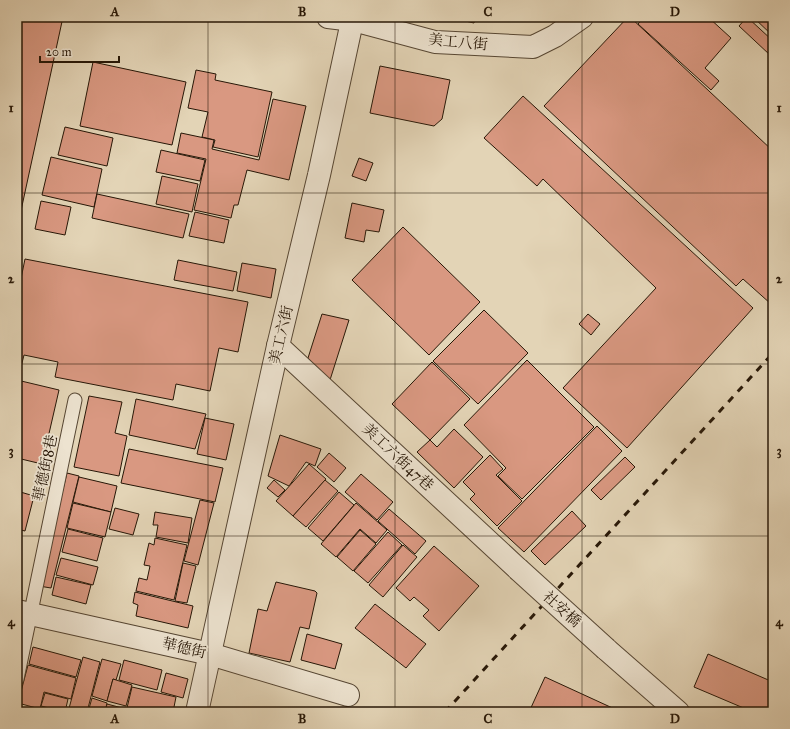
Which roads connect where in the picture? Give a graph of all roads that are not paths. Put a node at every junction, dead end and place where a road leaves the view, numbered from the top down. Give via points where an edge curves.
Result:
1 (328, 17) edge
2 (582, 17) edge
3 (353, 19) edge
4 (278, 346) junction
5 (75, 400) dead end
6 (518, 569) joint
7 (24, 613) edge
8 (210, 654) junction
9 (17, 679) edge
10 (348, 695) dead end
11 (197, 712) edge
12 (678, 712) edge

1 - 3 street, 美工八街
2 - 3 street, 美工八街 via 533,48 435,42
3 - 4 street, 美工六街
4 - 6 street, 美工六街47巷
4 - 8 street, 美工六街
5 - 7 lane, 華德街8巷
6 - 12 street, 社安橋, bridge
7 - 8 street, 華德街
7 - 9 lane, 華德街8巷
8 - 10 street, 華德街
8 - 11 street, 美工六街

